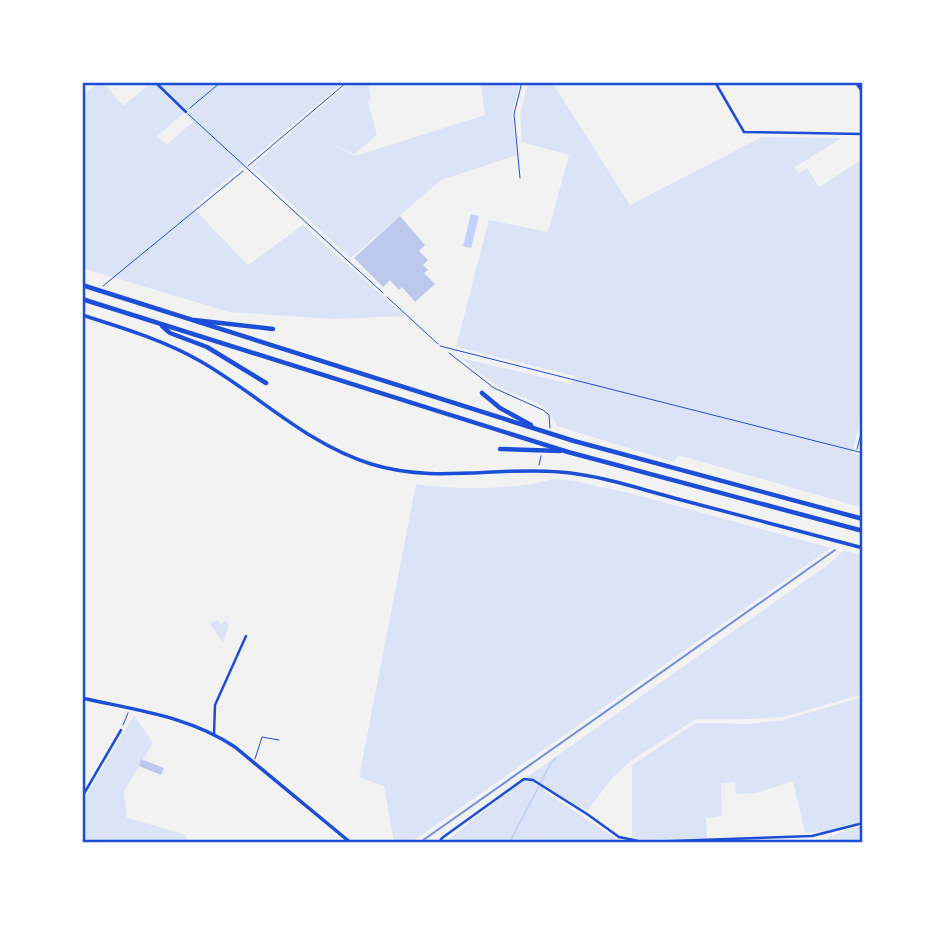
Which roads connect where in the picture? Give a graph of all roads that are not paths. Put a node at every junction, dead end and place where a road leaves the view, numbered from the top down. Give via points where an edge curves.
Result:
1 (155, 82) edge
2 (347, 82) edge
3 (522, 82) edge
4 (715, 82) edge
5 (856, 82) edge
6 (863, 92) edge
7 (186, 112) joint
8 (863, 134) edge
9 (247, 168) junction
10 (520, 178) dead end
11 (82, 285) edge
12 (383, 293) road end
13 (82, 299) edge
14 (82, 316) edge
15 (179, 317) junction
16 (159, 323) junction
17 (273, 328) dead end
18 (440, 346) road end
19 (266, 383) dead end
20 (482, 393) dead end
21 (863, 426) edge
22 (534, 428) junction
23 (500, 449) dead end
24 (568, 452) junction
25 (856, 452) junction
26 (863, 453) edge
27 (863, 519) edge
28 (863, 531) edge
29 (863, 548) edge
30 (246, 636) dead end
31 (82, 698) edge
32 (121, 730) road end
33 (214, 734) junction
34 (279, 740) dead end
35 (254, 762) junction
36 (82, 797) edge
37 (863, 823) edge
38 (351, 843) edge
39 (439, 843) edge

1 - 7 street
2 - 9 lane
3 - 10 lane via 514,114
4 - 8 street via 744,132
5 - 6 main road
7 - 9 lane
9 - 12 lane
11 - 15 highway
13 - 16 highway
14 - 29 main road via 179,350 319,441 371,464 440,475 524,470 582,475
15 - 17 highway
15 - 22 highway
16 - 19 highway
16 - 24 highway
18 - 25 lane
20 - 22 highway
21 - 25 lane
22 - 27 highway
23 - 24 highway
24 - 28 highway
25 - 26 lane
30 - 33 street via 215,705
31 - 33 main road via 184,722
32 - 36 street
33 - 35 main road
34 - 35 lane via 262,737
35 - 38 main road
37 - 39 street via 812,836 643,842 619,838 533,780 524,779

